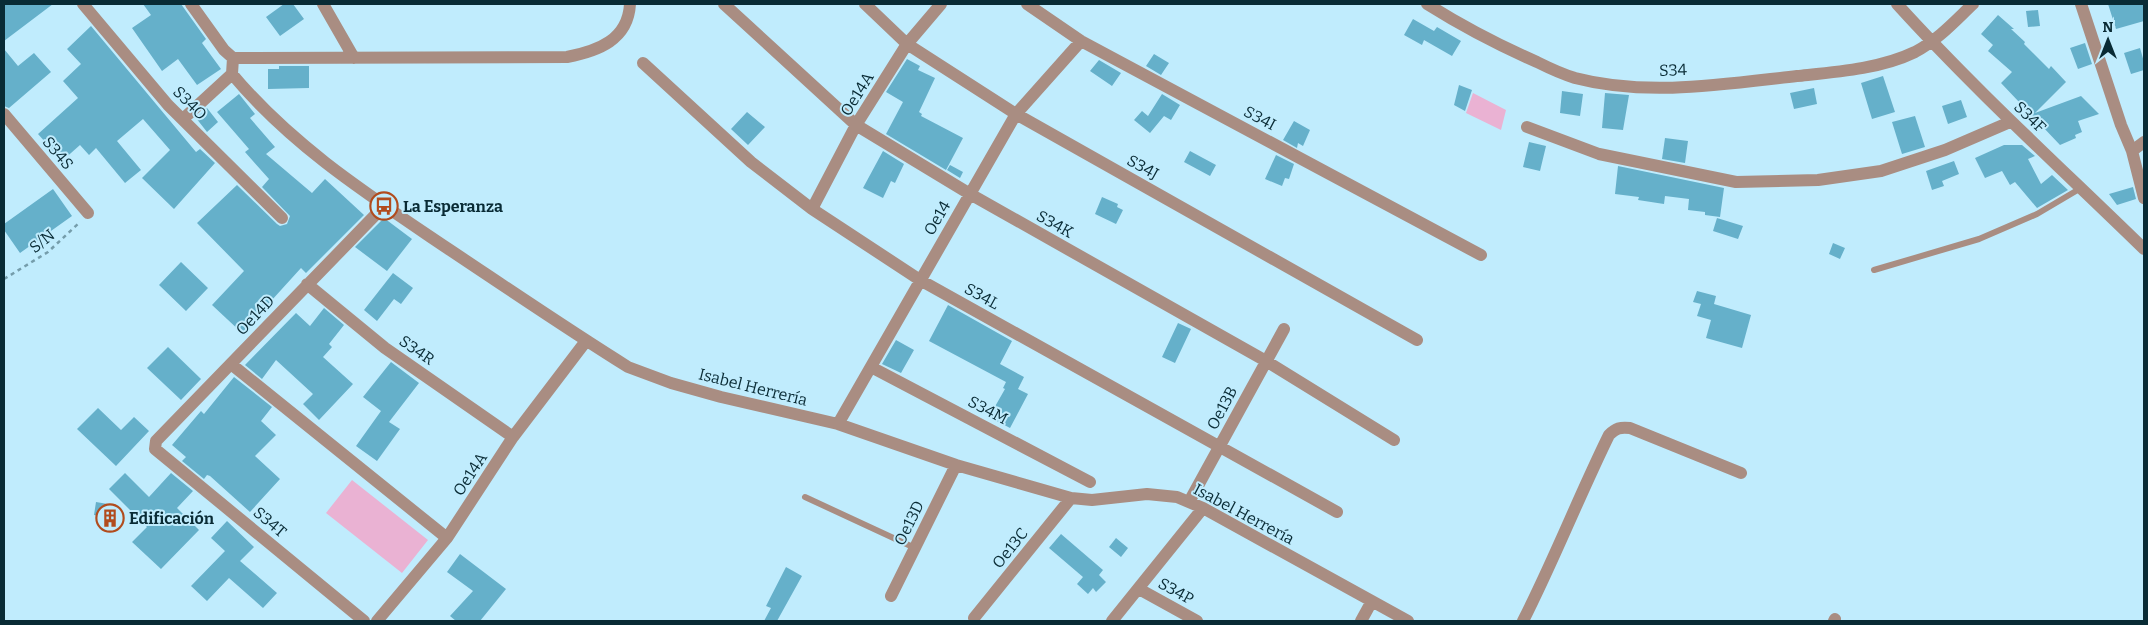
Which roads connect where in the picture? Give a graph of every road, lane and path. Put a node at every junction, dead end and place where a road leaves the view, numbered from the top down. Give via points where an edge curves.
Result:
1 (83, 4) edge
2 (192, 4) edge
3 (323, 4) edge
4 (630, 4) edge
5 (724, 4) edge
6 (865, 4) edge
7 (941, 4) edge
8 (1027, 4) edge
9 (1427, 4) edge
10 (1897, 4) edge
11 (1973, 4) edge
12 (2080, 4) edge
13 (1081, 41) junction
14 (1932, 42) junction
15 (907, 44) junction
16 (233, 58) junction
17 (354, 58) junction
18 (643, 63) dead end
19 (232, 74) junction
20 (4, 114) edge
21 (1016, 114) junction
22 (183, 119) junction
23 (2010, 122) junction
24 (856, 125) junction
25 (1527, 127) dead end
26 (2144, 142) edge
27 (2132, 151) junction
28 (2082, 188) junction
29 (970, 194) junction
30 (2144, 198) edge
31 (384, 206) junction
32 (812, 209) junction
33 (88, 213) joint
34 (282, 218) dead end
35 (2144, 249) edge
36 (1481, 255) dead end
37 (1874, 270) dead end
38 (4, 279) edge
39 (920, 280) junction
40 (307, 284) junction
41 (1284, 329) dead end
42 (1417, 340) dead end
43 (586, 341) junction
44 (1266, 361) junction
45 (232, 364) junction
46 (871, 367) junction
47 (838, 424) junction
48 (513, 437) junction
49 (1394, 440) dead end
50 (1220, 445) junction
51 (155, 449) joint
52 (956, 465) junction
53 (1741, 473) dead end
54 (1090, 482) dead end
55 (805, 497) dead end
56 (1071, 498) junction
57 (1189, 502) junction
58 (1203, 508) junction
59 (1337, 512) dead end
60 (447, 538) junction
61 (915, 548) junction
62 (1139, 589) junction
63 (891, 596) dead end
64 (1372, 601) junction
65 (974, 618) dead end
66 (364, 621) edge
67 (377, 621) edge
68 (1112, 621) edge
69 (1197, 621) edge
70 (1361, 621) edge
71 (1408, 621) edge
72 (1523, 621) edge

1 - 22 street, S34O
2 - 16 street
3 - 17 street
4 - 17 street via 624,28 616,38 585,54 567,57
5 - 24 street, S34K
6 - 15 street, S34J
7 - 15 street, Oe14A
8 - 13 street, S34I
9 - 14 street, S34 via 1460,24 1550,68 1575,78 1632,87 1732,84 1843,71 1894,60
10 - 14 street, S34F
11 - 14 street, S34
12 - 27 street
13 - 21 street, Oe14
13 - 36 street, S34I
14 - 23 street, S34F
15 - 21 street, S34J
15 - 24 street, Oe14A
16 - 17 street
16 - 19 street
18 - 32 street, S34L via 751,162
19 - 22 street
19 - 31 street, Isabel Herrería via 279,125 310,152
20 - 33 street, S34S
21 - 29 street, Oe14
21 - 42 street, S34J
22 - 34 street, S34O
23 - 25 street via 1945,150 1881,171 1818,180 1736,182 1599,154
23 - 28 street, S34F
24 - 29 street, S34K
24 - 32 street, Oe14A
26 - 27 street
27 - 30 street
28 - 35 street, S34F
28 - 37 lane via 2037,214 1979,240
29 - 39 street, Oe14
29 - 44 street, S34K
31 - 40 street, Oe14D
31 - 43 street, Isabel Herrería
32 - 39 street, S34L
33 - 38 path, S/N via 48,252
39 - 46 street, Oe14
39 - 50 street, S34L
40 - 45 street, Oe14D
40 - 48 street, S34R via 385,348
41 - 44 street, Oe13B
43 - 47 street, Isabel Herrería via 628,367 671,383
43 - 48 street, Oe14A
44 - 49 street, S34K
44 - 50 street, Oe13B
45 - 51 street, Oe14D via 156,441
45 - 60 street
46 - 47 street, Oe14
46 - 54 street, S34M
47 - 52 street, Isabel Herrería
48 - 60 street, Oe14A
50 - 57 street, Oe13B
50 - 59 street, S34L
51 - 66 street, S34T
52 - 56 street, Isabel Herrería
52 - 61 street, Oe13D
53 - 72 street via 1630,428 1614,430 1585,484
55 - 61 lane
56 - 57 street, Isabel Herrería via 1092,500 1146,494 1177,497
56 - 65 street, Oe13C
57 - 58 street, Isabel Herrería
58 - 62 street
58 - 64 street, Isabel Herrería
60 - 67 street, Oe14A
61 - 63 street, Oe13D
62 - 68 street
62 - 69 street, S34P
64 - 70 street
64 - 71 street, Isabel Herrería

